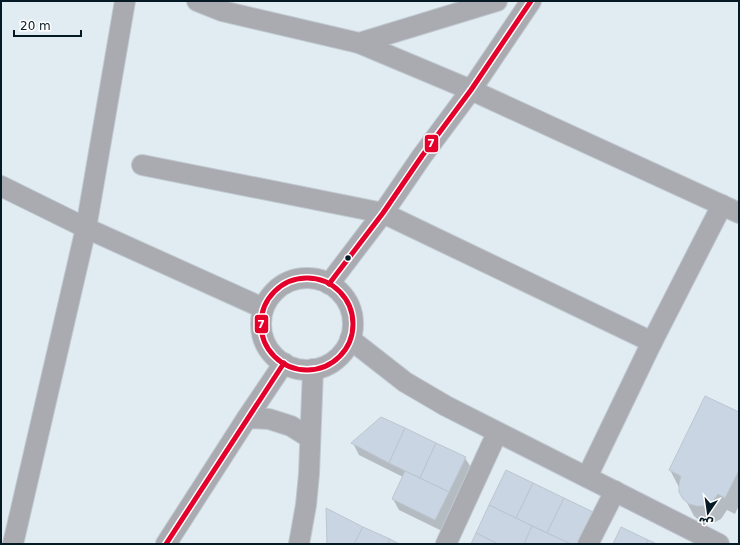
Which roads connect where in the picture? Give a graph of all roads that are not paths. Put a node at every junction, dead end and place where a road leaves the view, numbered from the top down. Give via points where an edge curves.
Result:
1 (125, 1) edge
2 (197, 1) edge
3 (497, 1) edge
4 (531, 1) edge
5 (359, 43) junction
6 (471, 90) junction
7 (142, 165) dead end
8 (1, 186) edge
9 (731, 209) edge
10 (383, 213) junction
11 (86, 228) junction
12 (329, 284) junction
13 (263, 308) junction
14 (350, 339) junction
15 (652, 342) junction
16 (284, 363) junction
17 (313, 369) junction
18 (247, 418) junction
19 (497, 433) junction
20 (310, 438) junction
21 (587, 477) junction
22 (615, 491) junction
23 (300, 543) edge
24 (13, 544) edge
25 (166, 544) edge
26 (446, 544) edge
27 (588, 544) edge
28 (719, 544) edge

1 - 11 street
2 - 5 street via 222,11
3 - 5 street
4 - 6 street
5 - 6 street
6 - 9 street
6 - 10 street
7 - 10 street
8 - 11 street
9 - 15 street
10 - 12 street
10 - 15 street
11 - 13 street
11 - 24 street
12 - 13 street via 299,278 283,284 271,294
12 - 14 street via 340,292 352,314 353,327
13 - 16 street via 260,324 263,340 271,353
14 - 17 street via 342,354 329,364
14 - 19 street via 405,382
15 - 21 street
16 - 17 street via 298,369
16 - 18 street
17 - 20 street
18 - 20 street via 270,419 291,426
18 - 25 street
19 - 21 street
19 - 26 street
20 - 23 street via 306,505
21 - 22 street
22 - 27 street
22 - 28 street

